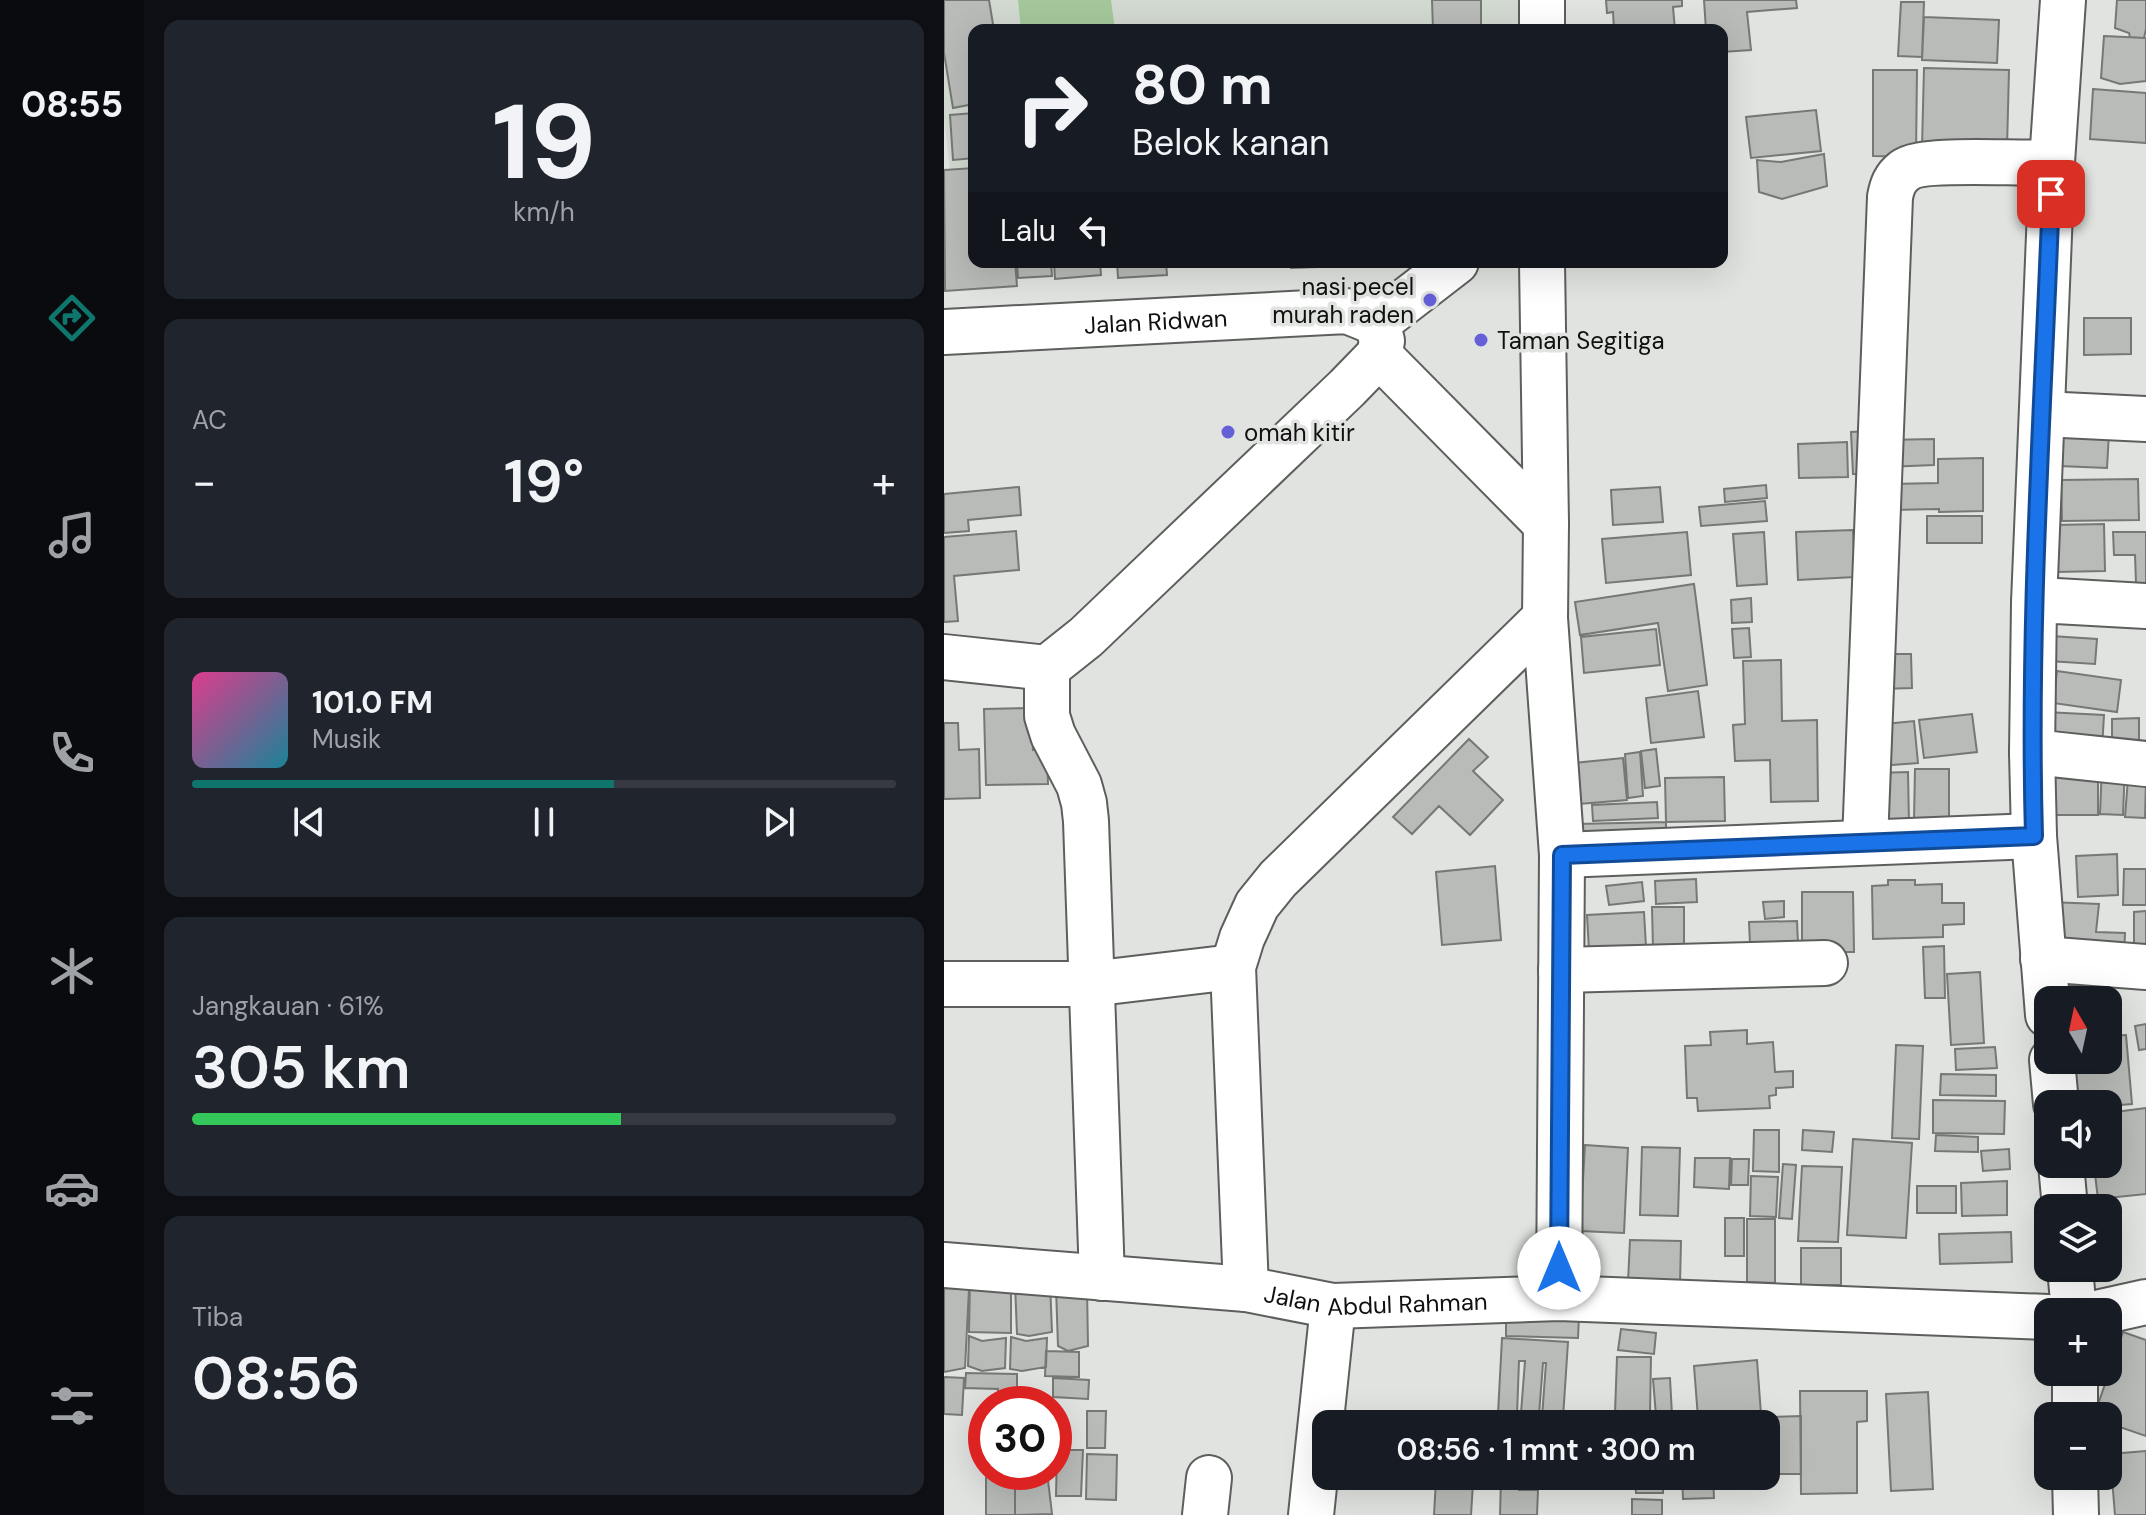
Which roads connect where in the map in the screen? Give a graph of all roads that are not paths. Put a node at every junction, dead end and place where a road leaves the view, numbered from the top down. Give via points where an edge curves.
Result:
1 (1542, 0) edge
2 (2063, 0) edge
3 (1542, 24) edge
4 (2052, 162) junction
5 (1449, 268) edge
6 (1542, 268) edge
7 (944, 332) edge
8 (1373, 332) junction
9 (2042, 414) junction
10 (2146, 419) edge
11 (1546, 524) junction
12 (2034, 603) junction
13 (2146, 606) edge
14 (1545, 618) junction
15 (944, 657) edge
16 (1047, 668) junction
17 (2032, 752) junction
18 (2146, 764) edge
19 (2034, 836) junction
20 (1865, 842) junction
21 (1562, 855) junction
22 (2043, 959) junction
23 (1825, 963) dead end
24 (1233, 967) junction
25 (2146, 967) edge
26 (1561, 970) junction
27 (944, 984) edge
28 (1090, 984) junction
29 (2045, 986) edge
30 (944, 1265) edge
31 (1102, 1278) junction
32 (1246, 1289) junction
33 (1559, 1298) junction
34 (2146, 1302) edge
35 (1333, 1306) junction
36 (2122, 1307) edge
37 (2034, 1316) edge
38 (2075, 1490) edge
39 (1311, 1515) edge
40 (2076, 1515) edge

1 - 3 street
2 - 4 street
4 - 9 street
4 - 20 street via 1928,162 1905,169 1892,183
5 - 8 street
6 - 11 street
7 - 8 street, Jalan Ridwan via 1347,311
8 - 11 street
8 - 16 street via 1086,637
9 - 10 street
9 - 12 street
11 - 14 street
12 - 13 street
12 - 17 street
14 - 21 street
14 - 24 street via 1278,879 1257,905
15 - 16 street
16 - 28 street via 1047,716 1084,803
17 - 18 street
17 - 19 street
19 - 20 street
19 - 22 street
20 - 21 street
21 - 26 street
22 - 25 street
22 - 29 street
23 - 26 street
24 - 28 street
24 - 32 street
26 - 33 street
27 - 28 street
28 - 31 street
30 - 31 street, Jalan Abdul Rahman
31 - 32 street, Jalan Abdul Rahman
32 - 35 street, Jalan Abdul Rahman
33 - 35 street, Jalan Abdul Rahman
33 - 37 street, Jalan Abdul Rahman
34 - 36 street
35 - 39 street
38 - 40 street

